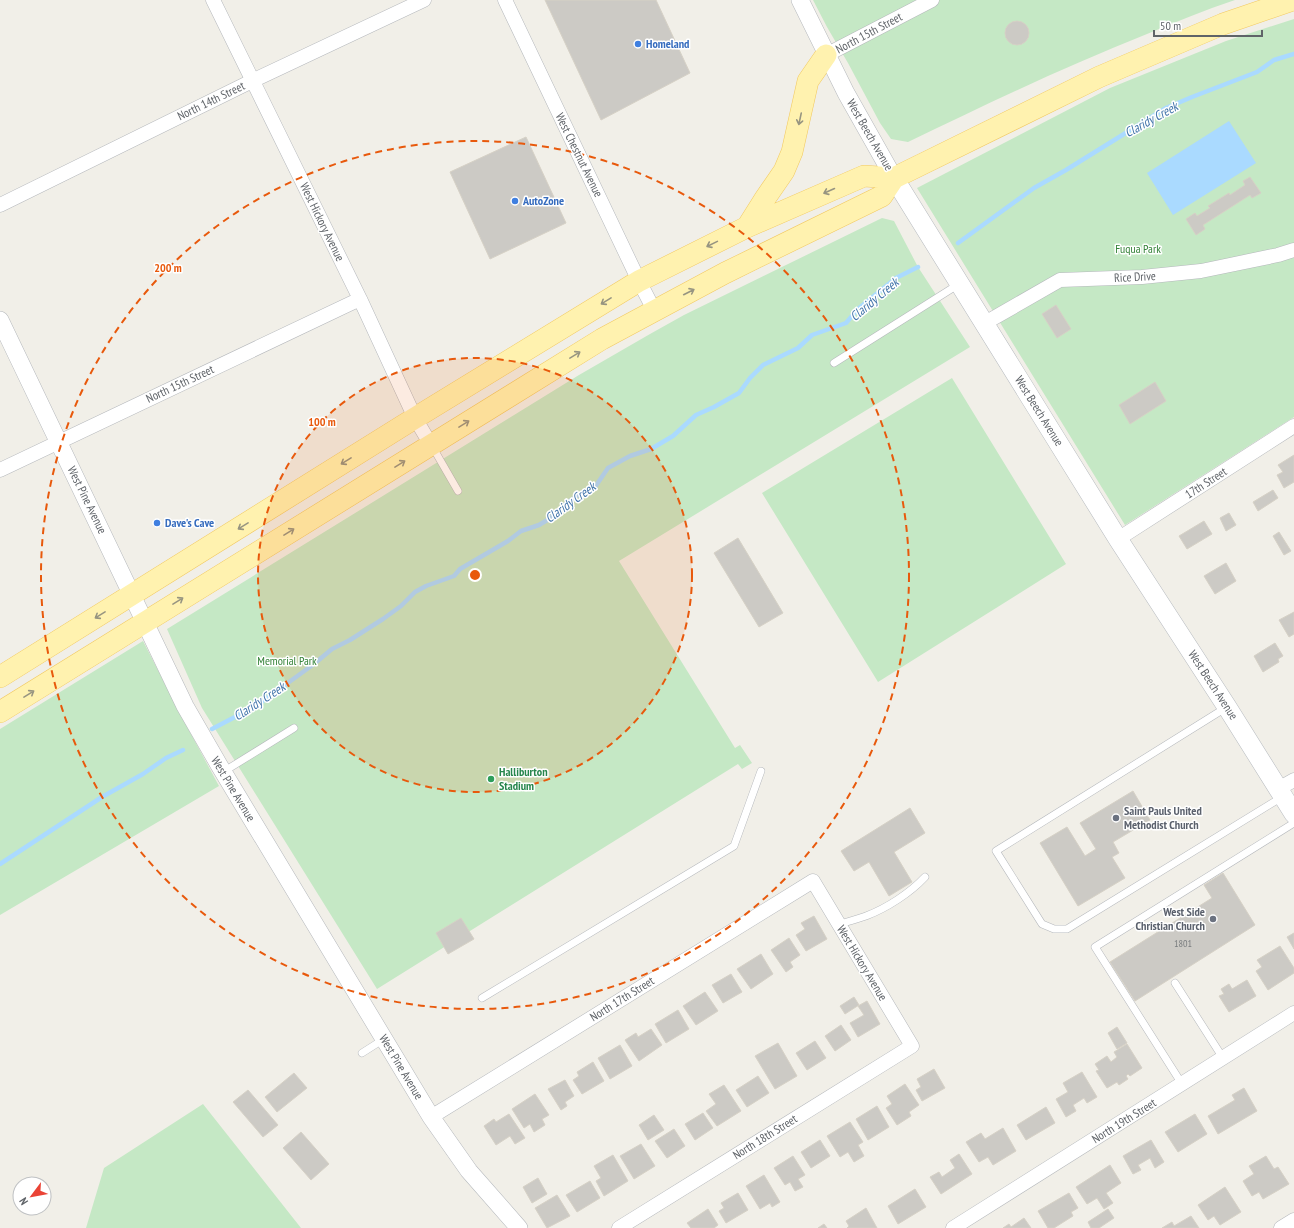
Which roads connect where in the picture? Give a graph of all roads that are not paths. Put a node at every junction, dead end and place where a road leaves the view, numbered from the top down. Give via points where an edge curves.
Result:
1 (213, 0) edge
2 (424, 0) edge
3 (505, 0) edge
4 (800, 0) edge
5 (932, 0) edge
6 (1293, 0) edge
7 (826, 55) junction
8 (252, 81) junction
9 (894, 178) junction
10 (0, 205) edge
11 (747, 227) junction
12 (1294, 250) edge
13 (639, 280) junction
14 (960, 284) junction
15 (360, 299) junction
16 (654, 310) junction
17 (0, 320) edge
18 (985, 323) junction
19 (834, 363) dead end
20 (415, 418) junction
21 (1294, 426) edge
22 (59, 441) junction
23 (431, 445) junction
24 (0, 470) edge
25 (458, 491) dead end
26 (1118, 539) junction
27 (133, 595) junction
28 (145, 621) junction
29 (0, 677) edge
30 (1227, 707) junction
31 (0, 712) edge
32 (294, 728) dead end
33 (761, 771) dead end
34 (223, 772) junction
35 (1285, 788) edge
36 (1294, 814) edge
37 (1294, 823) edge
38 (925, 876) dead end
39 (813, 881) joint
40 (839, 924) junction
41 (1175, 983) dead end
42 (482, 998) dead end
43 (1294, 1013) edge
44 (384, 1039) junction
45 (912, 1046) joint
46 (362, 1053) dead end
47 (1223, 1058) junction
48 (1182, 1084) junction
49 (431, 1117) junction
50 (1294, 1220) edge
51 (519, 1228) edge
52 (620, 1228) edge
53 (953, 1228) edge
54 (1280, 1228) edge

1 - 8 street, West Hickory Avenue
2 - 8 street, North 14th Street
3 - 13 street, West Chestnut Avenue
4 - 7 street, West Beech Avenue
5 - 7 street, North 15th Street
6 - 9 main road via 1223,24 1098,77
7 - 9 street, West Beech Avenue
7 -> 11 main road via 808,81 792,152 784,171
8 - 10 street, North 14th Street
8 - 15 street, West Hickory Avenue
9 -> 11 main road via 864,176
9 - 14 main road, West Beech Avenue
16 -> 9 main road via 882,196
11 -> 13 main road
12 - 18 street, Rice Drive via 1202,271 1142,277 1060,280
13 - 16 street, West Chestnut Avenue
13 -> 20 main road
14 - 18 main road, West Beech Avenue
14 - 19 lane
15 - 20 street, West Hickory Avenue
15 - 22 street, North 15th Street
23 -> 16 main road via 602,339
17 - 22 street, West Pine Avenue
18 - 26 main road, West Beech Avenue
20 - 23 street, West Hickory Avenue
20 -> 27 main road
21 - 26 street, 17th Street
22 - 24 street, North 15th Street
22 - 27 street, West Pine Avenue
23 - 25 lane
28 -> 23 main road
26 - 30 main road, West Beech Avenue
27 - 28 street, West Pine Avenue
27 -> 29 main road
31 -> 28 main road
28 - 34 street, West Pine Avenue via 185,706
30 - 35 main road, West Beech Avenue
30 - 35 lane via 996,851 1042,924 1054,929 1068,929
32 - 34 lane
33 - 42 lane via 734,846
34 - 44 street, West Pine Avenue
35 - 36 main road, West Beech Avenue
37 - 48 lane via 1095,947
38 - 40 lane via 912,889 888,905 867,916
39 - 40 street, West Hickory Avenue
39 - 49 street, North 17th Street
40 - 45 street, West Hickory Avenue
41 - 47 lane
43 - 47 street, North 19th Street
44 - 46 lane
44 - 49 street, West Pine Avenue
45 - 52 street, North 18th Street
47 - 48 street, North 19th Street
48 - 53 street, North 19th Street
49 - 51 street, West Pine Avenue via 469,1171
50 - 54 street

